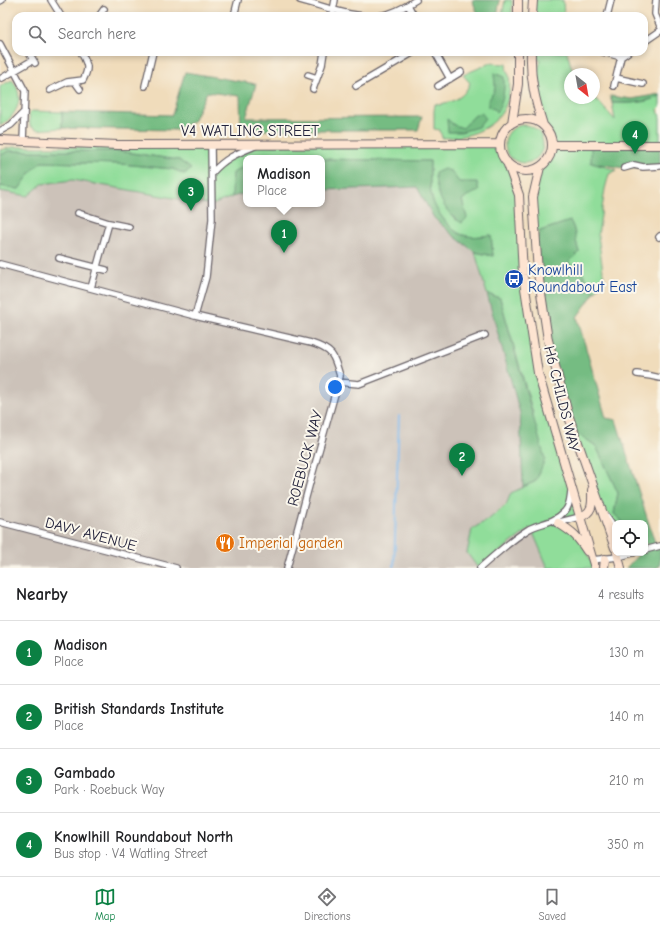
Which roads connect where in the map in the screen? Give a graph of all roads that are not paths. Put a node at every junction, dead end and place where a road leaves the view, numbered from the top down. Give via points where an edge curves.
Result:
1 (52, 0) edge
2 (238, 0) edge
3 (300, 0) edge
4 (335, 0) edge
5 (416, 0) edge
6 (518, 0) edge
7 (533, 0) edge
8 (611, 0) edge
9 (656, 0) edge
10 (408, 5) junction
11 (104, 9) dead end
12 (334, 9) junction
13 (58, 12) edge
14 (102, 12) edge
15 (235, 12) edge
16 (333, 12) edge
17 (345, 12) edge
18 (393, 12) edge
19 (412, 12) edge
20 (518, 12) edge
21 (532, 12) edge
22 (608, 12) edge
23 (660, 26) edge
24 (660, 31) edge
25 (648, 39) edge
26 (0, 44) edge
27 (31, 56) edge
28 (83, 56) edge
29 (152, 56) edge
30 (323, 56) edge
31 (407, 56) edge
32 (437, 56) edge
33 (518, 56) edge
34 (531, 56) edge
35 (617, 56) edge
36 (621, 57) joint
37 (15, 70) junction
38 (461, 72) dead end
39 (308, 76) dead end
40 (2, 78) dead end
41 (317, 78) junction
42 (450, 78) junction
43 (616, 78) junction
44 (75, 82) junction
45 (643, 84) dead end
46 (145, 86) dead end
47 (356, 86) dead end
48 (438, 86) dead end
49 (614, 86) dead end
50 (80, 89) dead end
51 (313, 89) dead end
52 (50, 90) dead end
53 (24, 112) junction
54 (512, 123) junction
55 (543, 125) junction
56 (0, 131) edge
57 (0, 140) edge
58 (9, 141) junction
59 (22, 141) junction
60 (0, 144) edge
61 (500, 144) junction
62 (211, 145) junction
63 (258, 145) junction
64 (552, 145) junction
65 (660, 145) edge
66 (507, 162) junction
67 (540, 166) junction
68 (660, 166) edge
69 (624, 168) dead end
70 (212, 173) junction
71 (78, 213) dead end
72 (109, 223) junction
73 (129, 227) dead end
74 (59, 258) dead end
75 (0, 264) edge
76 (96, 268) junction
77 (106, 270) dead end
78 (91, 288) junction
79 (195, 316) junction
80 (485, 334) dead end
81 (637, 374) dead end
82 (660, 378) edge
83 (338, 382) junction
84 (591, 481) junction
85 (571, 490) junction
86 (600, 508) junction
87 (580, 517) junction
88 (0, 522) edge
89 (558, 523) junction
90 (544, 524) junction
91 (612, 525) edge
92 (612, 540) edge
93 (660, 546) edge
94 (648, 549) edge
95 (615, 556) edge
96 (618, 556) edge
97 (605, 559) junction
98 (593, 564) edge
99 (176, 568) edge
100 (287, 568) edge
101 (480, 568) edge
102 (604, 568) edge
103 (621, 568) edge

1 - 13 street
2 - 15 street
3 - 12 street
4 - 12 street
5 - 10 street
6 - 20 street
7 - 21 street
8 - 22 street
9 - 23 street via 655,14
10 - 18 street
10 - 19 street
11 - 14 street
12 - 16 street
12 - 17 street
24 - 25 street
26 - 37 street
27 - 37 street via 34,61
28 - 44 street via 87,72 83,80
29 - 46 street
30 - 41 street
31 - 47 street
32 - 42 street
33 - 54 street via 516,105
34 - 55 street via 530,72
35 - 36 street
36 - 43 street
37 - 40 street
37 - 53 street via 25,91
38 - 42 street
39 - 41 street
41 - 51 street
42 - 48 street
43 - 45 street
43 - 49 street
44 - 50 street
44 - 52 street via 67,82
53 - 56 street via 11,125
53 - 59 street
54 - 55 street via 528,119
54 - 61 street via 504,132
55 - 64 street via 548,130
57 - 58 street, V4 WATLING STREET
58 - 59 street, V4 WATLING STREET
58 - 60 street
59 - 62 street, V4 WATLING STREET
61 - 63 street, V4 WATLING STREET
61 - 66 street
62 - 63 street, V4 WATLING STREET
62 - 70 street
63 - 70 street via 229,157
64 - 65 street
64 - 67 street via 550,154
66 - 67 street via 519,170 534,170
66 - 85 street, H6 CHILDS WAY via 519,195 523,275 538,373
67 - 84 street, H6 CHILDS WAY via 533,197 535,241 548,340 569,417
68 - 69 street via 634,165
70 - 79 street via 212,219 206,277
71 - 72 street
72 - 73 street
72 - 76 street
74 - 76 street
75 - 78 street, ROEBUCK WAY
76 - 77 street
76 - 78 street
78 - 79 street, ROEBUCK WAY
79 - 83 street, ROEBUCK WAY via 326,348 335,360 340,376
80 - 83 street via 359,384
81 - 82 street
83 - 100 street, ROEBUCK WAY
84 - 86 street, H6 CHILDS WAY
84 - 87 street via 591,509 587,515
85 - 87 street, H6 CHILDS WAY
85 - 90 street via 567,510 558,518
86 - 91 street
86 - 92 street, H6 CHILDS WAY
87 - 89 street
87 - 98 street, H6 CHILDS WAY
88 - 99 street, DAVY AVENUE
89 - 90 street
89 - 98 street via 578,537
90 - 101 street via 531,528 515,538
93 - 94 street
95 - 97 street
96 - 103 street
97 - 98 street
97 - 102 street

